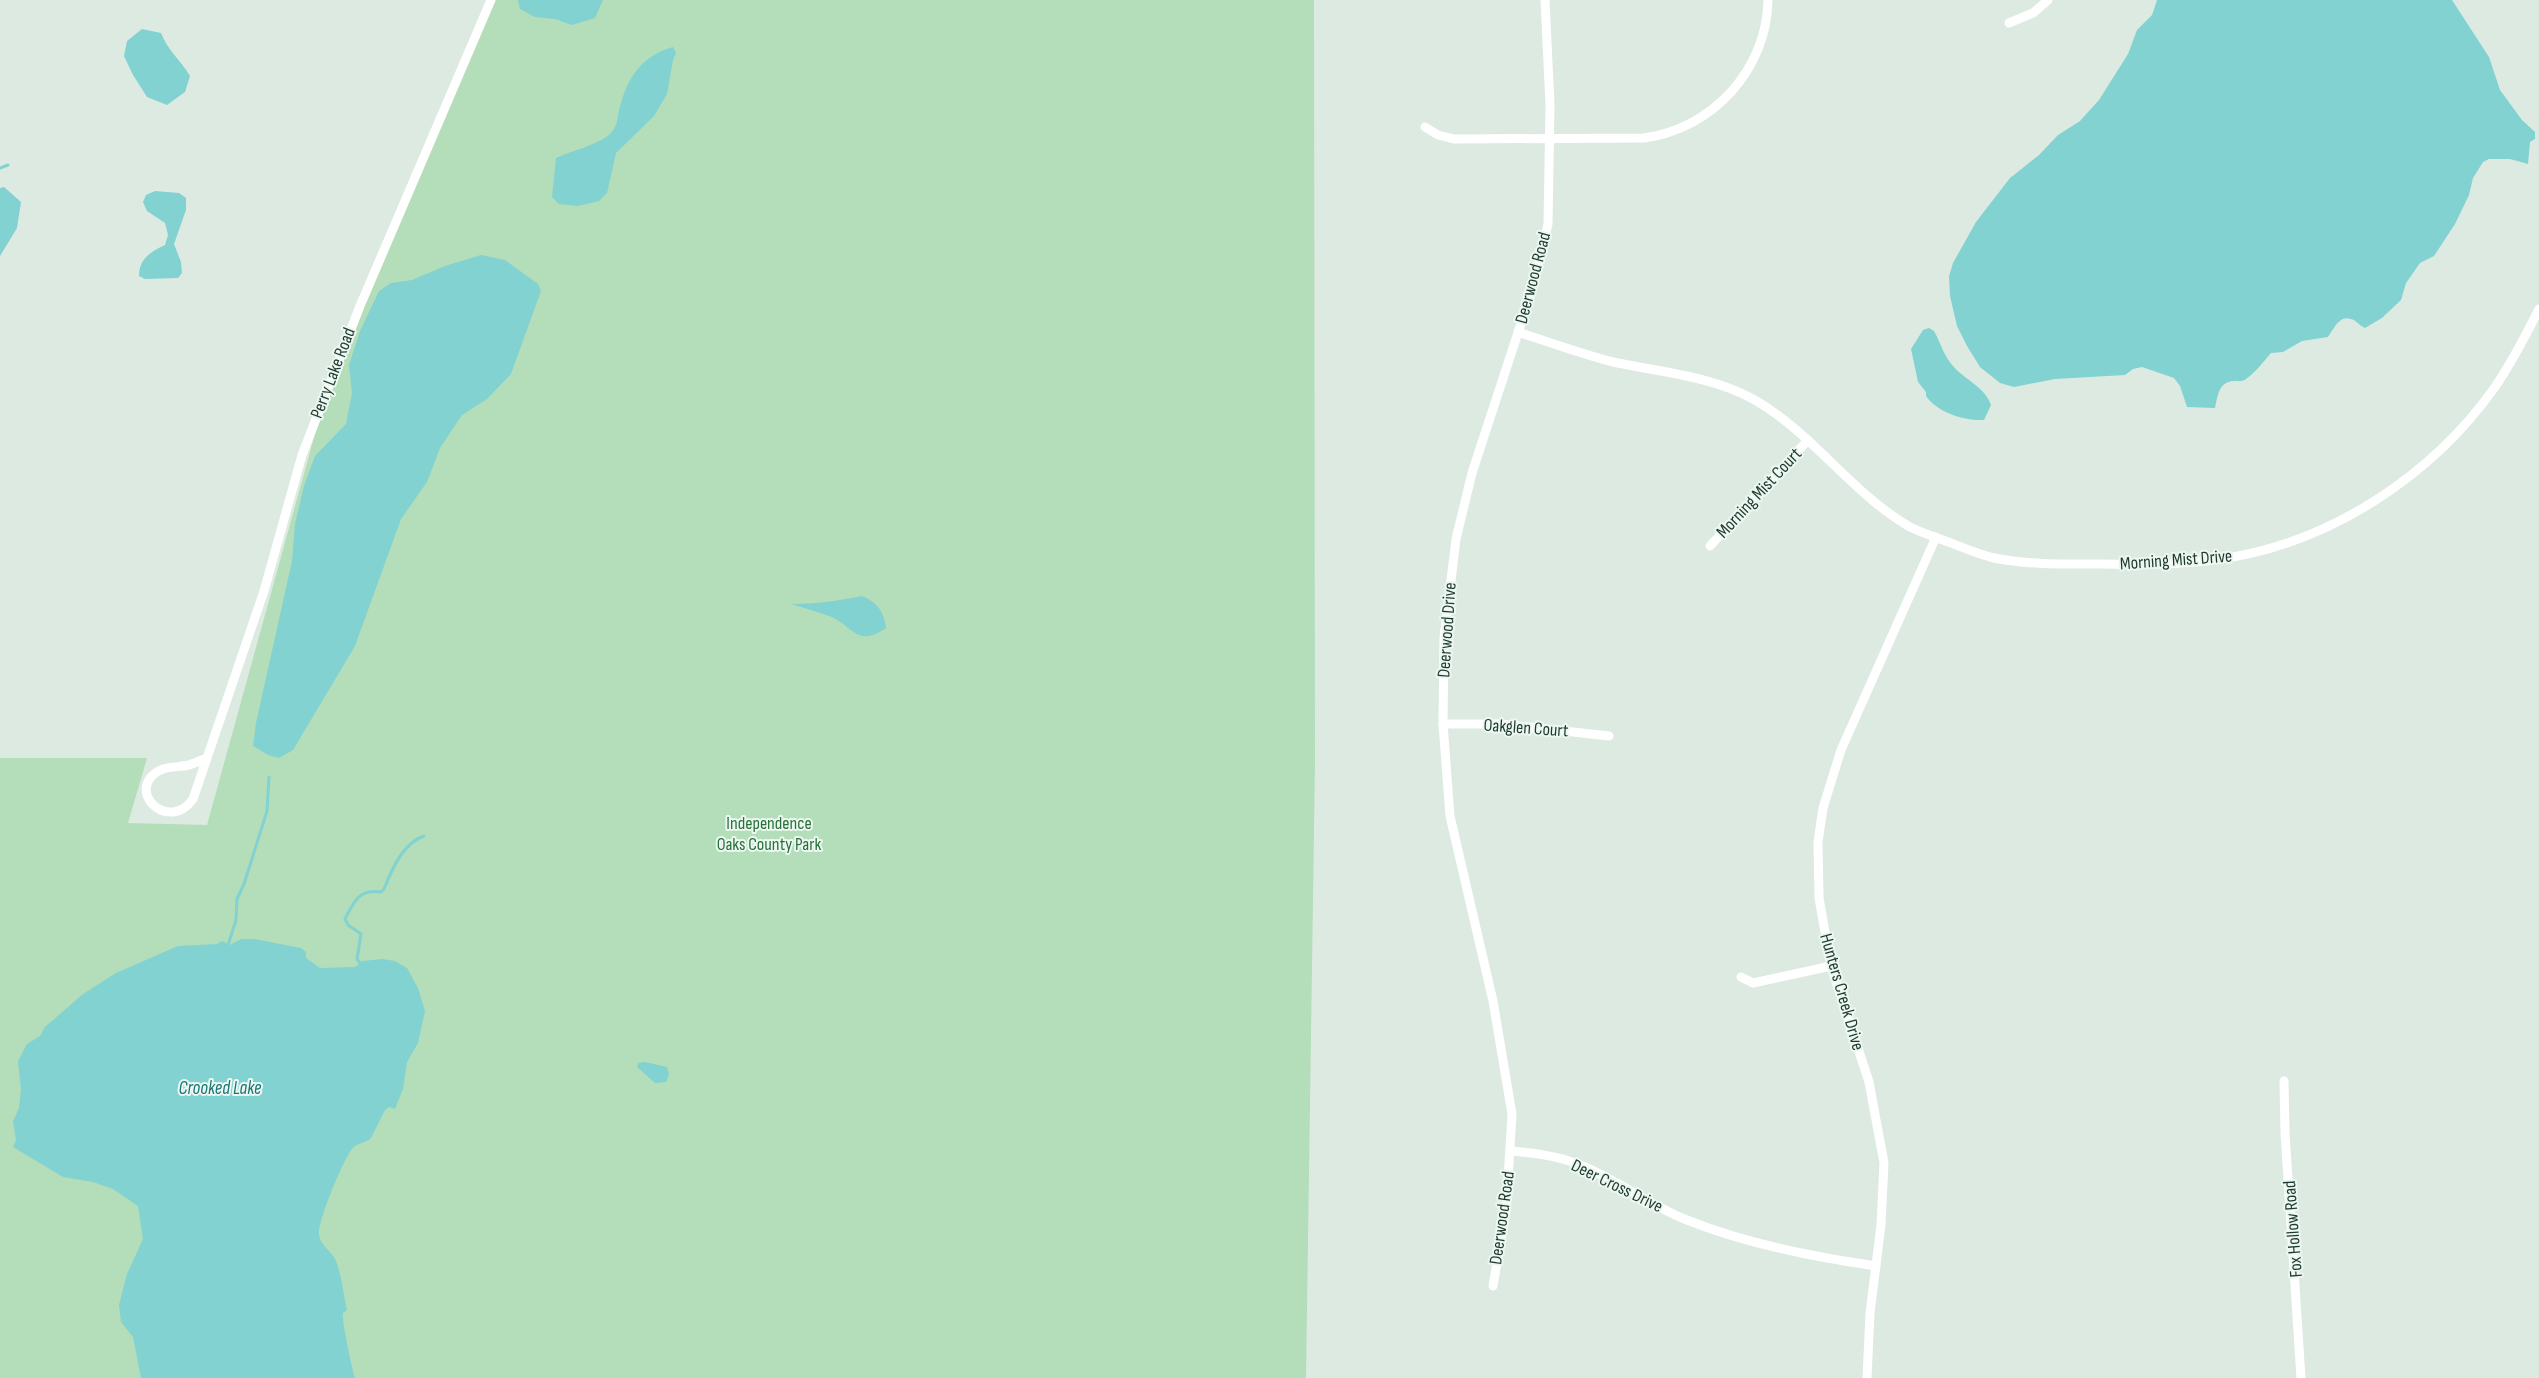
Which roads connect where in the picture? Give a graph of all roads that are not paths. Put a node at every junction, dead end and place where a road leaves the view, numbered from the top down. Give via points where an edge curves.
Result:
1 (491, 0) edge
2 (1545, 0) edge
3 (1768, 0) edge
4 (2048, 0) edge
5 (2009, 23) dead end
6 (1426, 127) dead end
7 (1550, 140) junction
8 (2539, 309) edge
9 (1518, 332) junction
10 (1808, 440) junction
11 (1936, 537) junction
12 (1710, 546) dead end
13 (1443, 724) junction
14 (1609, 736) dead end
15 (207, 758) junction
16 (1831, 966) junction
17 (1741, 977) dead end
18 (2284, 1081) dead end
19 (1511, 1151) junction
20 (1876, 1266) junction
21 (1493, 1286) dead end
22 (1866, 1378) edge
23 (2301, 1378) edge

1 - 15 street, Perry Lake Road via 360,306 302,455 264,591
2 - 7 street, Deerwood Road
3 - 7 street via 1761,41 1743,77 1727,99 1705,116 1662,135
4 - 5 street via 2033,13
6 - 7 street via 1454,140
7 - 9 street, Deerwood Road via 1548,224
8 - 11 street, Morning Mist Drive via 2495,387 2440,451 2377,500 2296,539 2222,559 2148,565 2037,564 1993,558
9 - 10 street, Deerwood Road via 1606,360 1726,387 1766,408
9 - 13 street, Deerwood Drive via 1472,473 1456,539 1444,638
10 - 11 street, Morning Mist Drive via 1871,499 1910,527
10 - 12 street, Morning Mist Court
11 - 16 street, Hunters Creek Drive via 1856,714 1823,808 1818,842 1819,898
13 - 14 street, Oakglen Court via 1501,724
13 - 19 street, Deerwood Drive via 1450,816 1493,1001 1512,1114
15 - 15 street, Perry Lake Road via 188,765 168,767 152,776 147,789 149,801 156,809 171,812 180,812 188,807
16 - 17 street via 1753,983
16 - 20 street, Hunters Creek Drive via 1868,1082 1884,1163
18 - 23 street, Fox Hollow Road
19 - 20 street, Deer Cross Drive via 1575,1162 1687,1220 1763,1244
19 - 21 street, Deerwood Road via 1506,1211
20 - 22 street, Hunters Creek Drive

